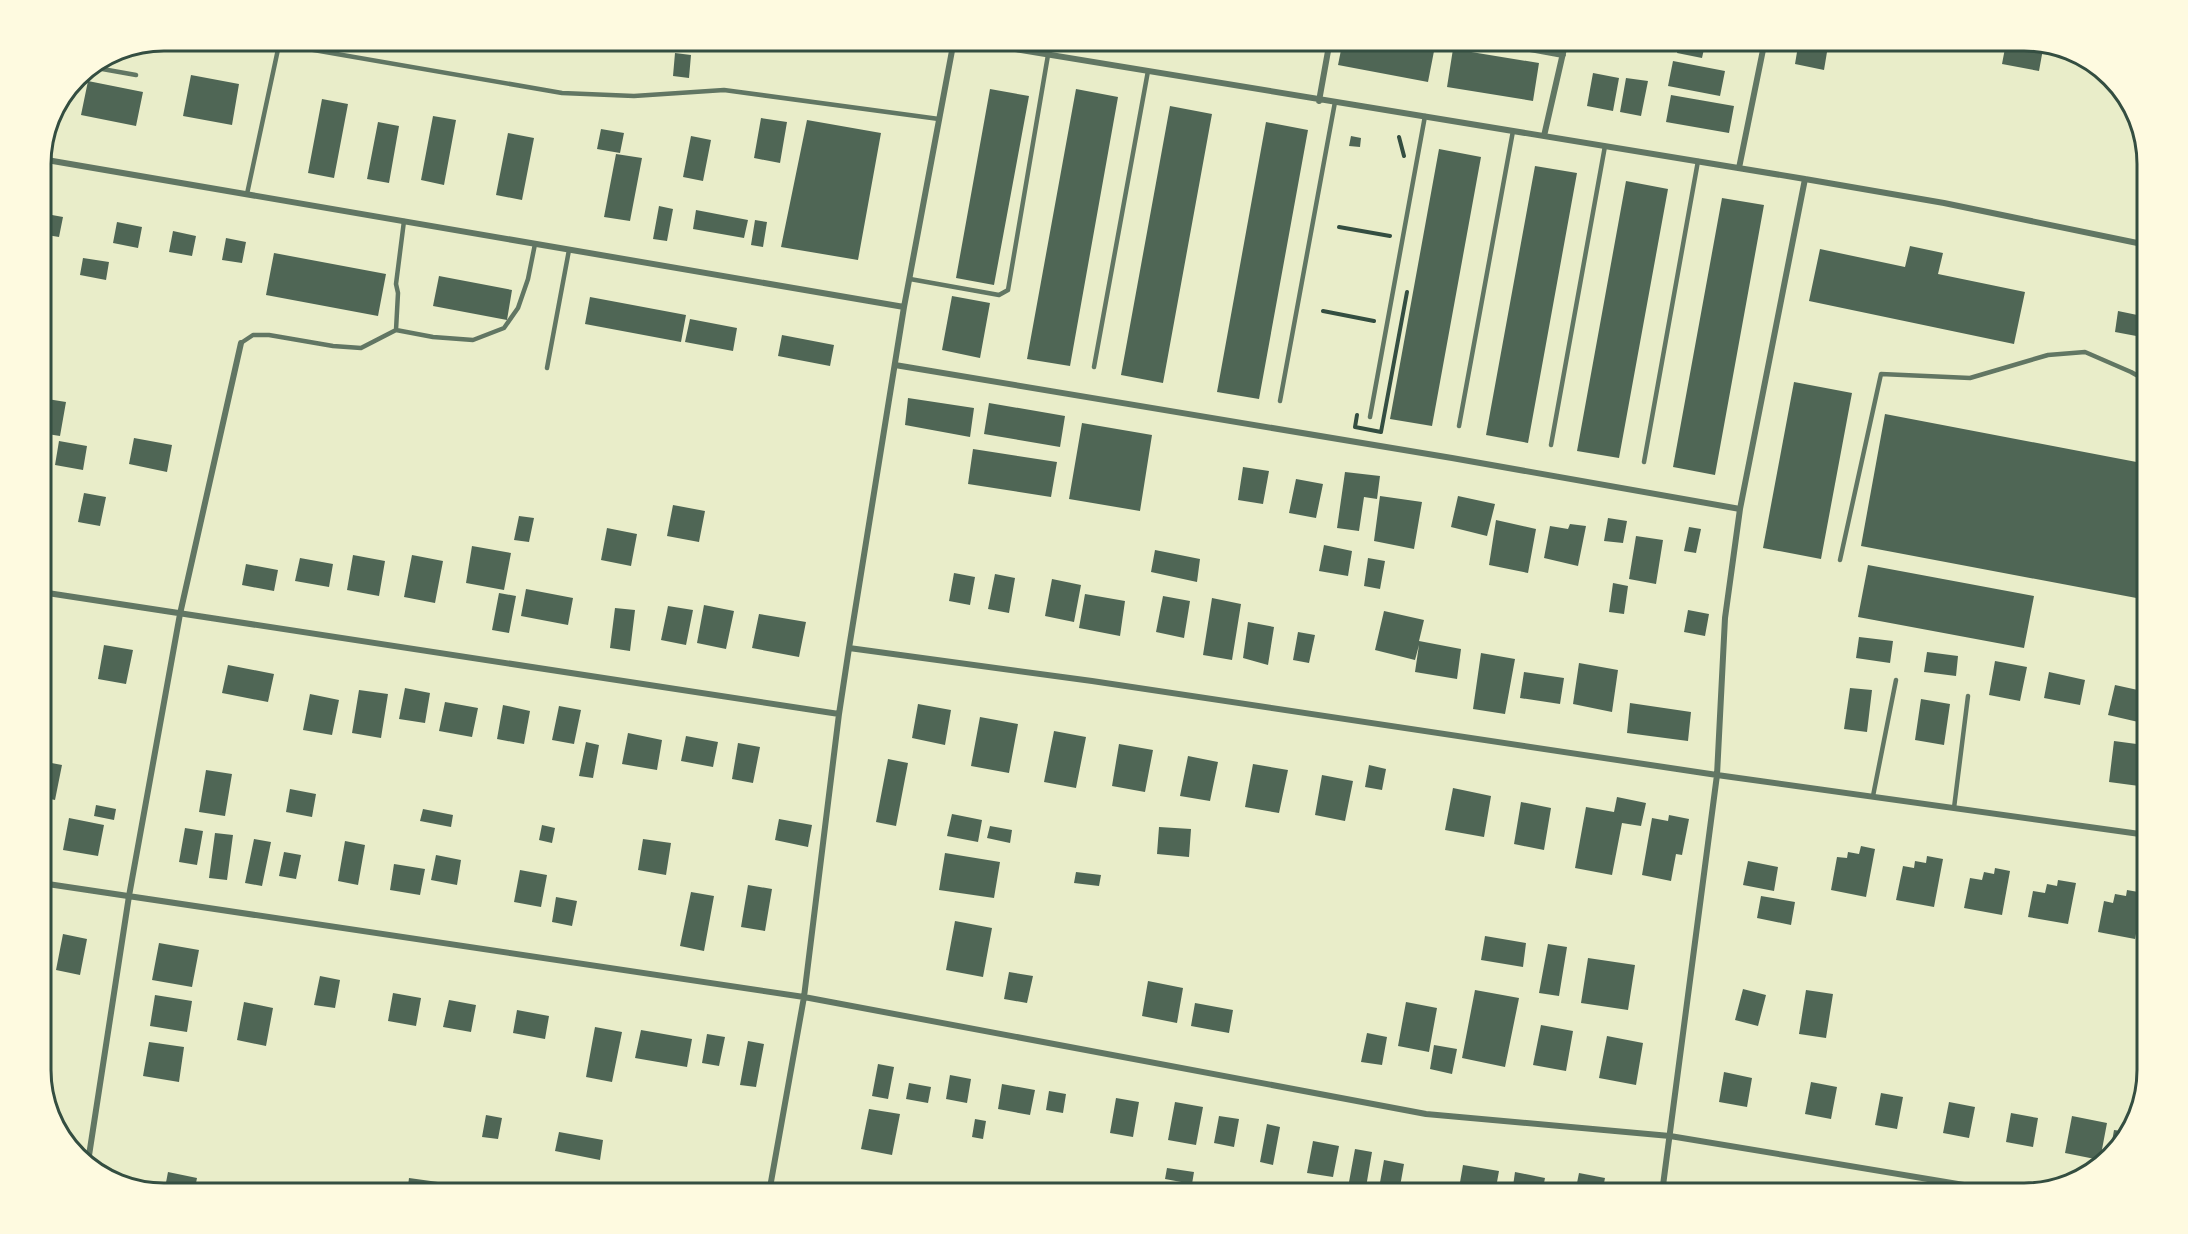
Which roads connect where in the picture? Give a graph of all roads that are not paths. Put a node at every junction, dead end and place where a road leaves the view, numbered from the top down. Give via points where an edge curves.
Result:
1 (278, 51) edge
2 (330, 51) edge
3 (952, 51) edge
4 (1025, 51) edge
5 (1328, 51) edge
6 (1541, 51) edge
7 (1564, 51) edge
8 (1763, 51) edge
9 (1048, 55) junction
10 (1563, 55) junction
11 (103, 69) edge
12 (1148, 71) junction
13 (136, 75) dead end
14 (1318, 100) junction
15 (1335, 102) junction
16 (1425, 116) junction
17 (939, 119) junction
18 (1513, 131) junction
19 (1544, 136) junction
20 (1605, 146) junction
21 (51, 161) edge
22 (1698, 161) junction
23 (1739, 168) junction
24 (1805, 179) junction
25 (247, 194) junction
26 (404, 221) junction
27 (2137, 243) edge
28 (535, 244) junction
29 (569, 250) junction
30 (910, 279) junction
31 (904, 307) junction
32 (396, 330) junction
33 (241, 343) joint
34 (895, 365) junction
35 (1094, 367) dead end
36 (547, 368) dead end
37 (2137, 375) edge
38 (1280, 400) dead end
39 (1370, 417) dead end
40 (1459, 426) dead end
41 (1551, 445) dead end
42 (1644, 462) dead end
43 (1740, 509) junction
44 (1840, 560) dead end
45 (51, 594) edge
46 (180, 614) junction
47 (849, 648) junction
48 (1896, 680) dead end
49 (1968, 696) dead end
50 (839, 714) junction
51 (1717, 775) junction
52 (1873, 796) junction
53 (1954, 808) junction
54 (2137, 834) edge
55 (51, 884) edge
56 (129, 896) junction
57 (804, 997) junction
58 (1670, 1136) junction
59 (89, 1155) edge
60 (772, 1183) edge
61 (1664, 1183) edge
62 (1947, 1183) edge

1 - 25 lane
2 - 17 lane via 562,93 634,96 724,90
3 - 17 street
4 - 9 street
5 - 14 street
6 - 10 street
7 - 10 street
8 - 23 street
9 - 12 street
9 - 30 lane via 1008,290 999,295
10 - 19 street
11 - 13 lane
12 - 14 street
12 - 35 lane
14 - 15 street
15 - 16 street
15 - 38 lane
16 - 18 street
16 - 39 lane
17 - 30 street
18 - 19 street
18 - 40 lane
19 - 20 street
20 - 22 street
20 - 41 lane
21 - 25 street
22 - 23 street
22 - 42 lane
23 - 24 street
24 - 27 street
24 - 43 street
25 - 26 street
26 - 28 street
26 - 32 lane via 396,284
28 - 29 street
28 - 32 lane via 518,308 504,328 473,340
29 - 31 street
29 - 36 lane
30 - 31 street
31 - 34 street
32 - 33 lane via 361,348 269,335 253,336
33 - 46 street
34 - 43 street
34 - 47 street
37 - 44 lane via 2085,352 2048,355 1970,378 1881,374
43 - 51 street via 1725,618
45 - 46 street
46 - 50 street
46 - 56 street
47 - 50 street
47 - 51 street
48 - 52 lane
49 - 53 lane
50 - 57 street
51 - 52 street
51 - 58 street
52 - 53 street
53 - 54 street
55 - 56 street
56 - 57 street
56 - 59 street
57 - 58 street via 1426,1114
57 - 60 street
58 - 61 street
58 - 62 street

